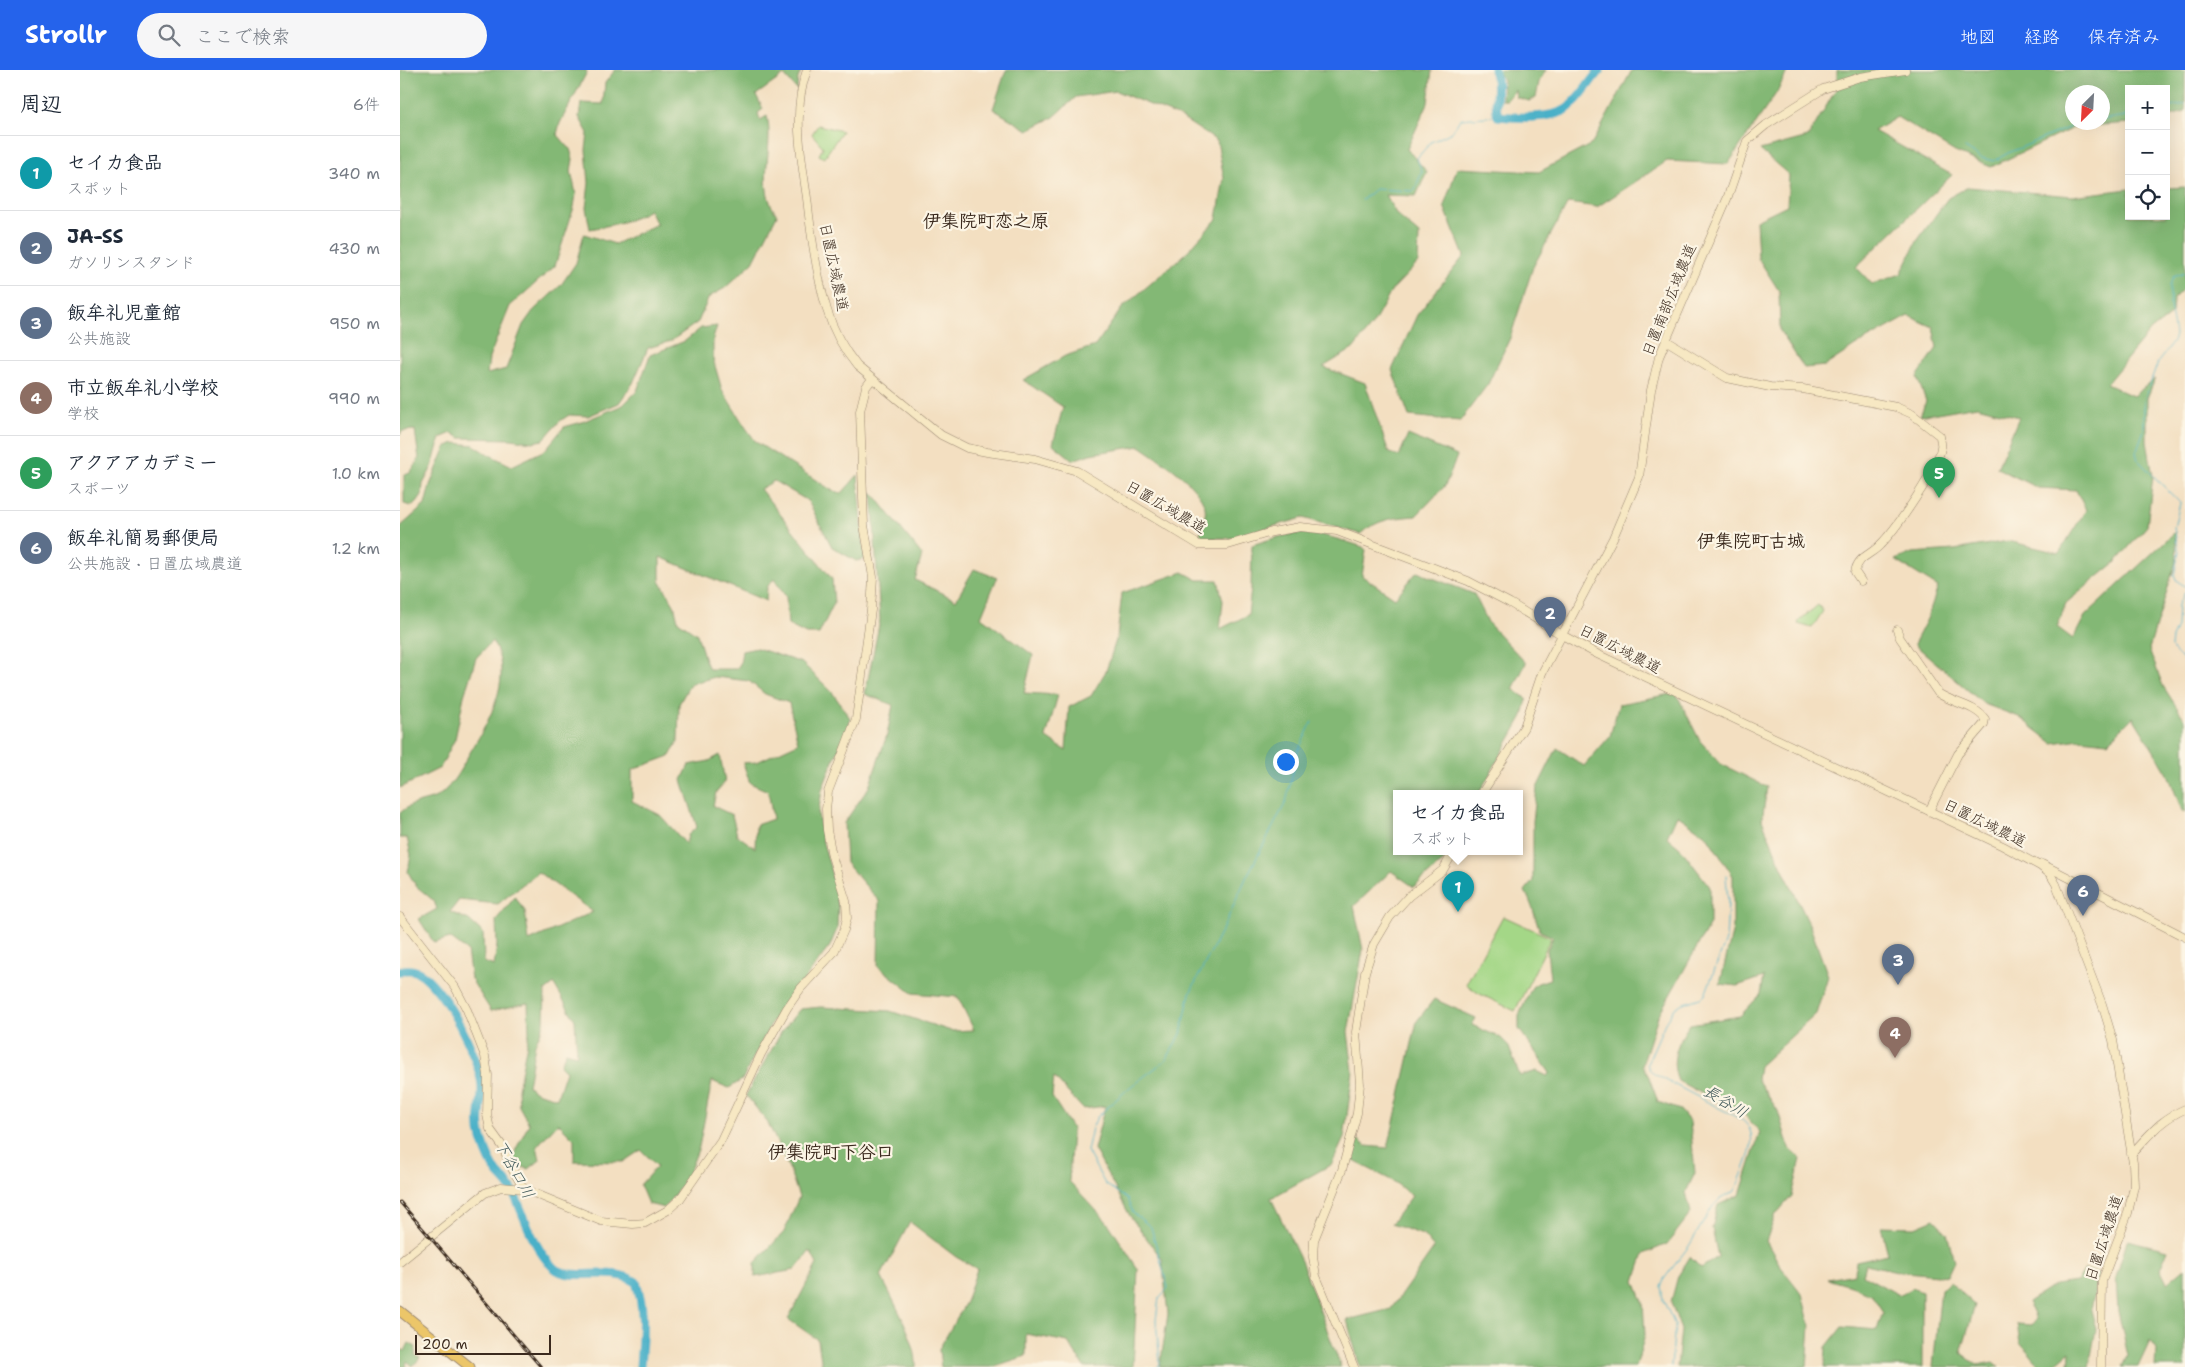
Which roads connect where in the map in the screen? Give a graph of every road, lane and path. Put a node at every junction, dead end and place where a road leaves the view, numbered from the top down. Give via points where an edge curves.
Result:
1 (807, 70) edge
2 (1905, 70) edge
3 (1667, 341) junction
4 (872, 379) junction
5 (1861, 581) dead end
6 (1897, 630) dead end
7 (1562, 635) junction
8 (1484, 790) edge
9 (1929, 811) junction
10 (1452, 855) edge
11 (2053, 873) junction
12 (400, 917) edge
13 (2185, 936) edge
14 (2185, 1109) edge
15 (2132, 1154) junction
16 (524, 1189) junction
17 (400, 1262) edge
18 (400, 1310) edge
19 (470, 1367) edge
20 (1354, 1367) edge
21 (2101, 1367) edge

1 - 4 street, 日置広域農道 via 798,125 822,290 832,324 847,354
2 - 3 street, 日置南部広域農道 via 1860,77 1823,89 1752,135 1739,159 1726,199
3 - 5 street via 1727,378 1896,407 1912,414 1940,436 1941,448 1913,502 1879,547 1863,556 1858,565 1856,572
3 - 7 street, 日置南部広域農道 via 1659,357 1651,390 1639,477 1613,538
4 - 7 street, 日置広域農道 via 955,442 974,449 1077,470 1199,545 1228,545 1300,527 1337,531 1468,581
4 - 16 street via 866,387 860,411 864,525 873,577 870,619 856,719 828,792 826,809 832,856 846,901 847,918 840,940 834,952 787,1008 720,1140 680,1199 668,1210 645,1223 601,1220
6 - 9 street via 1938,693 1975,710 1985,719 1958,754
7 - 8 street, 日置南部広域農道 via 1542,673 1524,727
7 - 9 street, 日置広域農道
9 - 11 street, 日置広域農道
10 - 20 street via 1443,870 1390,917 1374,944 1365,972 1356,1032 1360,1084 1358,1108 1342,1170 1313,1248 1316,1276
11 - 13 street, 日置広域農道
11 - 15 street, 日置広域農道 via 2110,1029
12 - 16 street via 455,987 467,1010 485,1056 490,1129
14 - 15 street via 2154,1128
15 - 21 street, 日置広域農道 via 2132,1200 2102,1281
16 - 17 street via 492,1189 478,1197
18 - 19 main road

